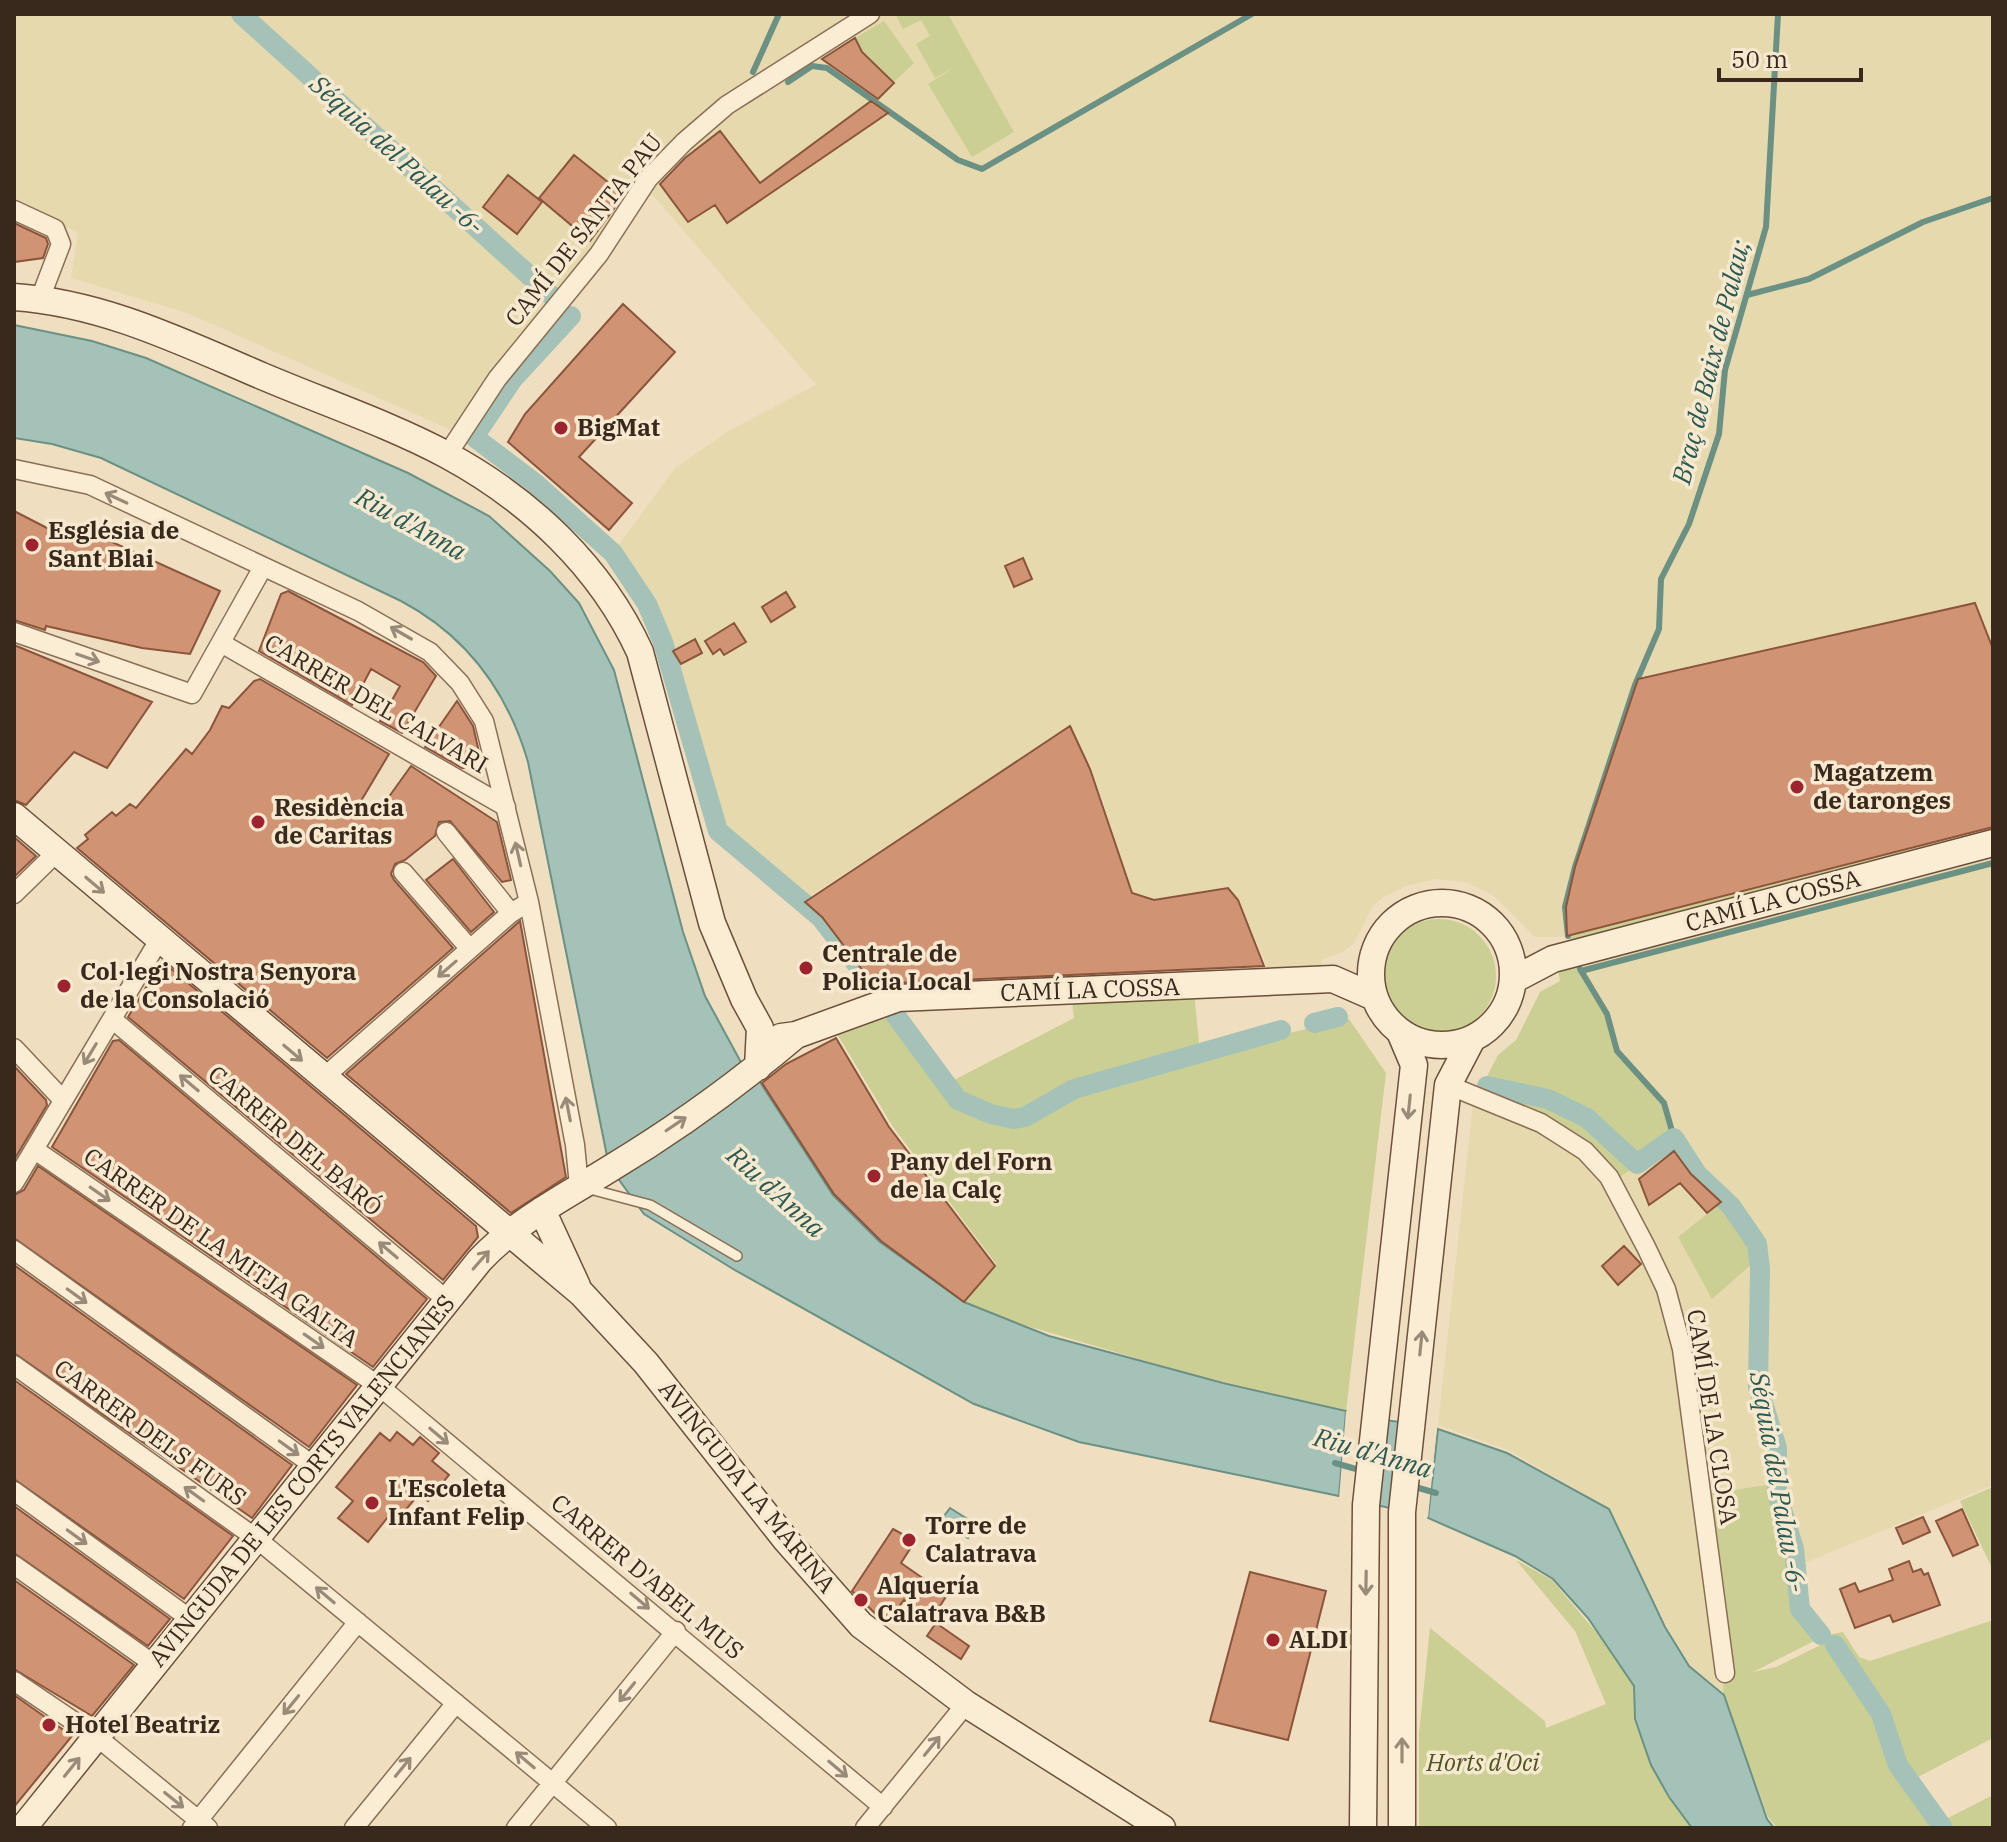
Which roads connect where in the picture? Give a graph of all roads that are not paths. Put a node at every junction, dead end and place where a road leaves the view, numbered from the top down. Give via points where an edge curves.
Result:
1 (870, 14) edge
2 (14, 210) edge
3 (27, 298) edge
4 (447, 455) junction
5 (14, 469) edge
6 (263, 567) junction
7 (14, 632) edge
8 (221, 643) junction
9 (506, 807) junction
10 (14, 816) edge
11 (446, 832) dead end
12 (1993, 843) edge
13 (57, 852) junction
14 (403, 872) dead end
15 (14, 894) edge
16 (529, 902) junction
17 (511, 913) junction
18 (159, 940) junction
19 (1507, 944) junction
20 (470, 949) junction
21 (1372, 957) junction
22 (1553, 959) junction
23 (1333, 979) junction
24 (1513, 980) junction
25 (1374, 997) junction
26 (112, 1019) junction
27 (760, 1028) junction
28 (1400, 1032) junction
29 (796, 1035) junction
30 (1472, 1039) junction
31 (14, 1048) edge
32 (755, 1070) junction
33 (323, 1078) junction
34 (1448, 1085) junction
35 (63, 1100) junction
36 (35, 1150) junction
37 (16, 1177) edge
38 (579, 1186) junction
39 (542, 1210) junction
40 (506, 1233) junction
41 (14, 1250) edge
42 (737, 1256) dead end
43 (581, 1293) junction
44 (448, 1301) junction
45 (14, 1365) edge
46 (379, 1386) junction
47 (314, 1466) junction
48 (14, 1491) edge
49 (257, 1539) junction
50 (14, 1565) edge
51 (189, 1618) junction
52 (358, 1622) junction
53 (676, 1631) junction
54 (155, 1665) junction
55 (1725, 1673) dead end
56 (14, 1681) edge
57 (456, 1703) junction
58 (966, 1704) junction
59 (97, 1737) junction
60 (553, 1783) junction
61 (883, 1807) junction
62 (200, 1825) edge
63 (23, 1828) edge
64 (354, 1828) edge
65 (516, 1828) edge
66 (607, 1828) edge
67 (865, 1828) edge
68 (1162, 1828) edge
69 (1363, 1828) edge
70 (1402, 1828) edge

1 - 4 street, CAMÍ DE SANTA PAU via 727,105 657,170 599,254 497,379
2 - 3 street via 55,229 61,244
3 - 4 main road via 130,320
4 - 27 main road via 563,540 601,581 625,619 650,681 712,923
6 -> 5 street via 90,485
6 - 8 street
9 -> 6 street via 484,721 460,683 430,652 392,628
7 -> 8 street via 192,694
8 - 9 street, CARRER DEL CALVARI
16 -> 9 street
10 - 13 main road
11 - 17 street
12 - 22 main road, CAMÍ LA COSSA
13 - 15 street
13 -> 18 main road
14 - 20 street
16 - 17 street
38 -> 16 street
17 - 20 street
18 - 26 street
18 -> 33 main road
19 - 21 main road via 1481,914 1444,903 1425,905 1391,924
19 - 22 main road
19 - 24 main road
20 -> 33 street
21 - 23 main road, CAMÍ LA COSSA
21 - 25 main road
22 - 24 main road, CAMÍ LA COSSA
23 - 25 main road, CAMÍ LA COSSA
23 - 29 main road, CAMÍ LA COSSA via 898,998
24 - 30 main road via 1500,1015
25 - 28 main road
26 -> 35 street
44 -> 26 street, CARRER DEL BARÓ
27 - 29 main road via 784,1037
27 - 32 main road
28 - 30 main road via 1435,1045
28 -> 69 main road via 1414,1065 1366,1505
29 - 32 main road, AVINGUDA DE LES CORTS VALENCIANES
30 - 34 main road
31 - 35 street
38 -> 32 main road, AVINGUDA DE LES CORTS VALENCIANES
33 - 40 main road
34 - 55 street, CAMÍ DE LA CLOSA via 1541,1123 1585,1151 1609,1177 1666,1289 1682,1349
70 -> 34 main road via 1402,1512
35 - 36 street
36 - 37 street
36 -> 46 street, CARRER DE LA MITJA GALTA
38 - 39 main road, AVINGUDA DE LES CORTS VALENCIANES
38 - 42 lane via 650,1205
39 - 40 main road, AVINGUDA DE LES CORTS VALENCIANES
39 - 43 main road
40 - 43 main road
44 -> 40 main road, AVINGUDA DE LES CORTS VALENCIANES
41 -> 47 street
43 - 58 main road, AVINGUDA LA MARINA via 646,1363 786,1540 861,1625
44 - 46 main road, AVINGUDA DE LES CORTS VALENCIANES
49 -> 45 street, CARRER DELS FURS
46 - 47 main road, AVINGUDA DE LES CORTS VALENCIANES
46 -> 53 street, CARRER D'ABEL MUS
47 - 49 main road, AVINGUDA DE LES CORTS VALENCIANES
48 -> 51 street
49 - 51 main road, AVINGUDA DE LES CORTS VALENCIANES
52 -> 49 street, CARRER DELS FURS
50 - 54 street
51 - 54 main road, AVINGUDA DE LES CORTS VALENCIANES
52 - 57 street, CARRER DELS FURS
52 -> 62 street
53 -> 60 street
53 -> 61 street, CARRER D'ABEL MUS
54 - 59 main road, AVINGUDA DE LES CORTS VALENCIANES
56 - 59 street
60 -> 57 street, CARRER DELS FURS
64 -> 57 street
61 -> 58 street
58 - 68 main road, AVINGUDA LA MARINA
59 -> 62 street
63 -> 59 main road, AVINGUDA DE LES CORTS VALENCIANES
60 - 65 street
60 - 66 street, CARRER DELS FURS
61 - 67 street

